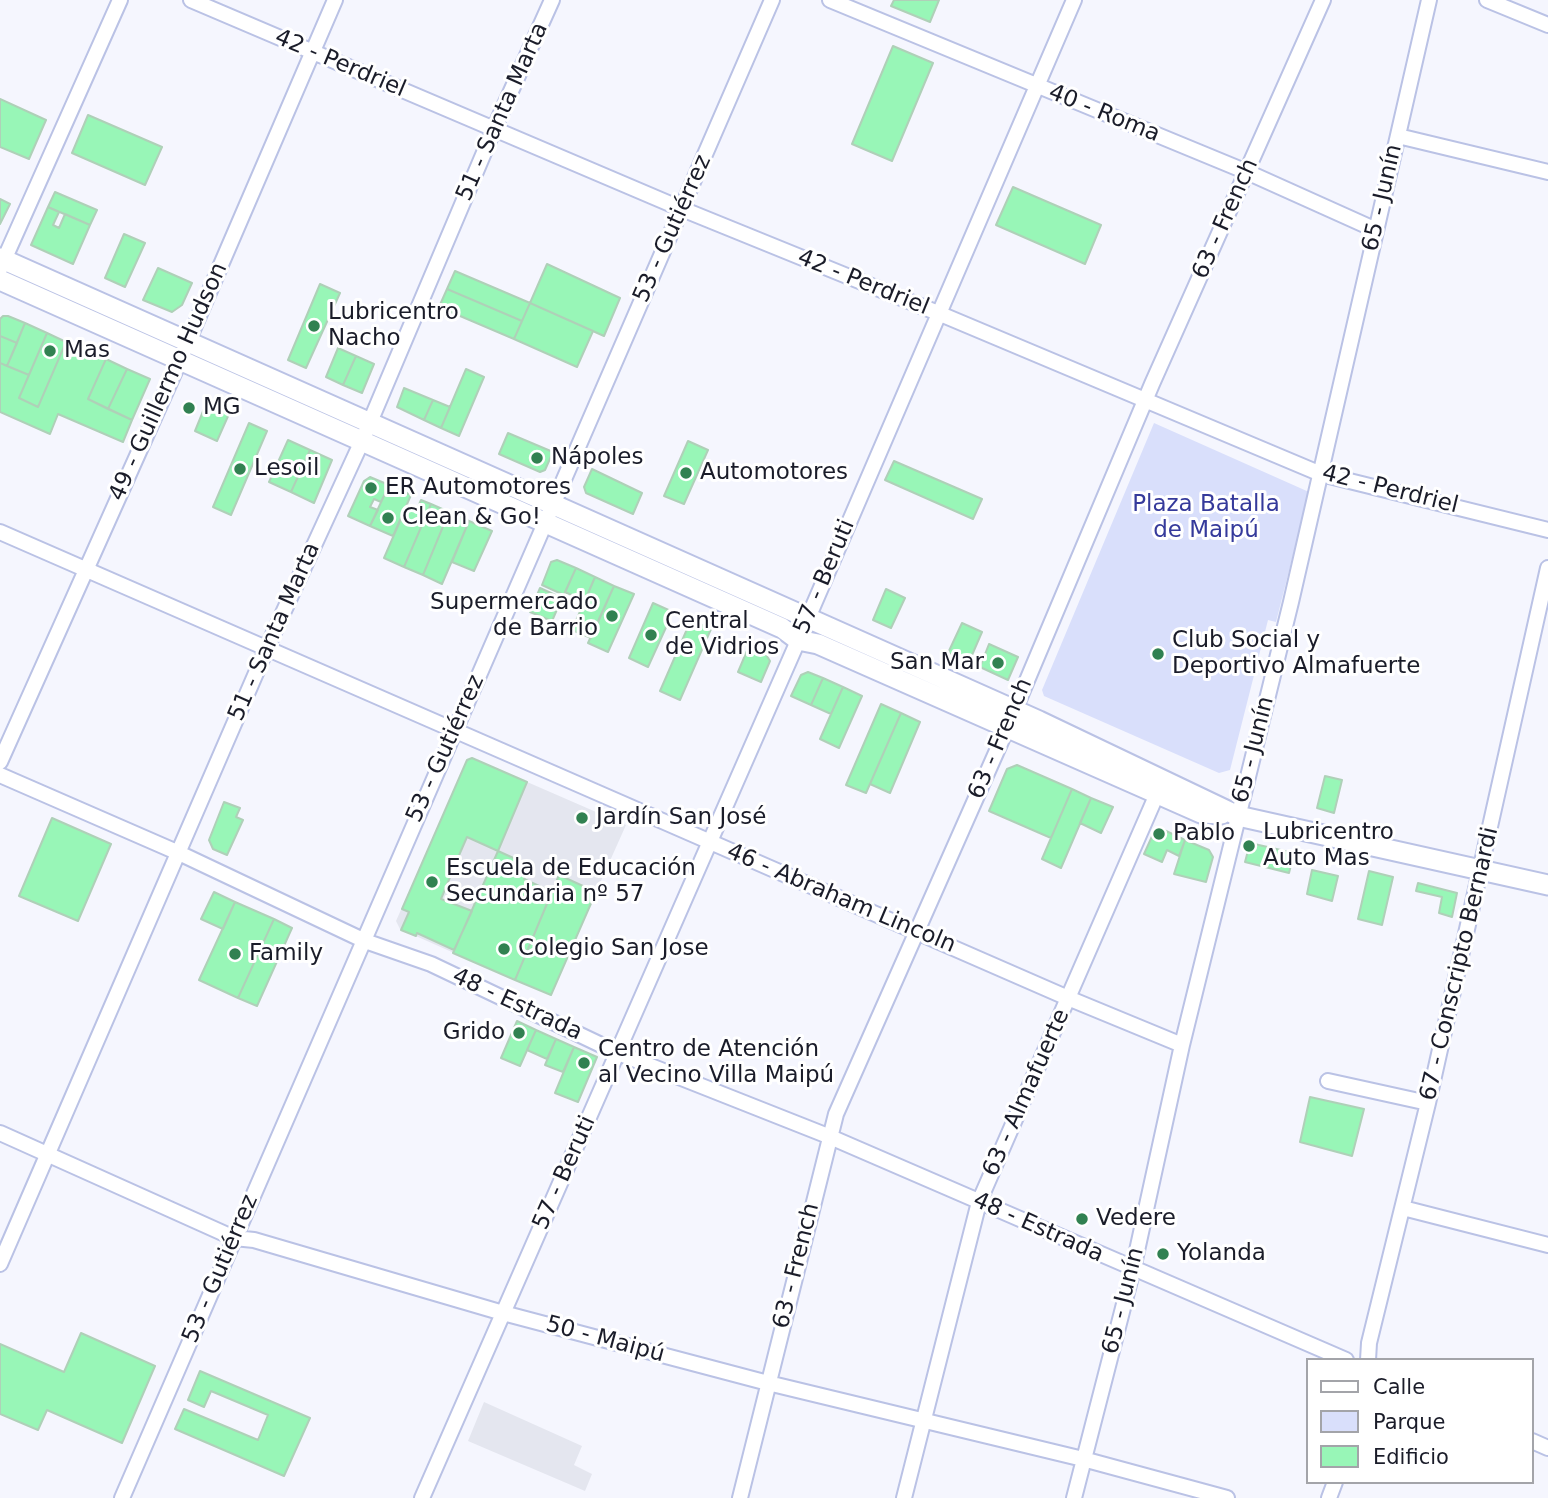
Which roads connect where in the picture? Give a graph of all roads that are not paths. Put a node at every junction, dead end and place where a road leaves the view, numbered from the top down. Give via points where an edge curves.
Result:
1 (120, 0) edge
2 (191, 0) edge
3 (335, 0) edge
4 (552, 0) edge
5 (772, 0) edge
6 (831, 0) edge
7 (1074, 0) edge
8 (1322, 0) edge
9 (1429, 0) edge
10 (1487, 0) edge
11 (1548, 26) edge
12 (312, 52) junction
13 (1036, 86) junction
14 (494, 129) junction
15 (1398, 136) junction
16 (1247, 172) junction
17 (1548, 172) edge
18 (682, 209) junction
19 (1376, 230) junction
20 (1, 262) edge
21 (0, 280) edge
22 (938, 313) junction
23 (184, 351) junction
24 (1145, 402) junction
25 (365, 432) junction
26 (1321, 474) junction
27 (549, 513) junction
28 (1548, 530) edge
29 (0, 532) edge
30 (1548, 568) edge
31 (84, 570) junction
32 (808, 618) junction
33 (798, 640) junction
34 (266, 650) junction
35 (1011, 719) junction
36 (455, 730) junction
37 (0, 762) edge
38 (0, 775) edge
39 (1160, 788) junction
40 (1238, 816) junction
41 (709, 842) junction
42 (179, 853) junction
43 (1482, 870) junction
44 (1548, 885) edge
45 (918, 931) junction
46 (365, 941) junction
47 (1068, 998) junction
48 (1182, 1045) junction
49 (618, 1053) junction
50 (1328, 1081) dead end
51 (1428, 1103) junction
52 (0, 1133) edge
53 (828, 1136) junction
54 (47, 1154) junction
55 (979, 1202) junction
56 (1403, 1208) junction
57 (234, 1238) junction
58 (1548, 1245) edge
59 (0, 1264) edge
60 (1133, 1269) junction
61 (503, 1313) junction
62 (1341, 1358) edge
63 (1368, 1358) edge
64 (768, 1383) junction
65 (922, 1421) junction
66 (1083, 1460) junction
67 (122, 1498) edge
68 (422, 1498) edge
69 (740, 1498) edge
70 (904, 1498) edge
71 (1074, 1498) edge
72 (1227, 1498) edge

1 - 20 street
2 - 12 street, 42 - Perdriel
3 - 12 street, 49 - Guillermo Hudson
4 - 14 street, 51 - Santa Marta
5 - 18 street, 53 - Gutiérrez
6 - 13 street, 40 - Roma
7 - 13 street, 57 - Beruti
8 - 16 street, 63 - French
9 - 15 street, 65 - Junín
10 - 11 street
12 - 14 street, 42 - Perdriel
12 - 23 street, 49 - Guillermo Hudson
13 - 16 street, 40 - Roma
13 - 22 street, 57 - Beruti
14 - 18 street, 42 - Perdriel
14 - 25 street, 51 - Santa Marta
15 - 17 street
15 - 19 street, 65 - Junín
16 - 19 street, 40 - Roma
16 - 24 street, 63 - French
18 - 22 street, 42 - Perdriel
18 - 27 street, 53 - Gutiérrez
19 - 26 street, 65 - Junín
20 - 23 main road
21 - 23 main road
22 - 24 street, 42 - Perdriel
22 - 32 street, 57 - Beruti
23 - 25 main road
23 - 31 street, 49 - Guillermo Hudson
24 - 26 street, 42 - Perdriel
24 - 35 street, 63 - French
25 - 27 main road
25 - 34 street, 51 - Santa Marta
26 - 28 street, 42 - Perdriel
26 - 40 street, 65 - Junín
27 - 32 main road
27 - 33 main road
27 - 36 street, 53 - Gutiérrez
29 - 31 street, 46 - Abraham Lincoln
30 - 43 street, 67 - Conscripto Bernardi
31 - 34 street, 46 - Abraham Lincoln
31 - 37 street, 49 - Guillermo Hudson
32 - 33 street, 57 - Beruti
32 - 35 main road
33 - 35 main road
33 - 41 street, 57 - Beruti
34 - 36 street, 46 - Abraham Lincoln
34 - 42 street, 51 - Santa Marta
35 - 39 main road
35 - 45 street, 63 - French
36 - 41 street, 46 - Abraham Lincoln
36 - 46 street, 53 - Gutiérrez
38 - 42 street, 48 - Estrada
39 - 40 main road
39 - 47 street, 63 - Almafuerte
40 - 43 main road
40 - 48 street, 65 - Junín
41 - 45 street, 46 - Abraham Lincoln
41 - 49 street, 57 - Beruti
42 - 46 street, 48 - Estrada
42 - 54 street, 51 - Santa Marta
43 - 44 main road
43 - 51 street, 67 - Conscripto Bernardi
45 - 47 street, 46 - Abraham Lincoln
45 - 53 street, 63 - French
46 - 49 street, 48 - Estrada via 431,964
46 - 57 street, 53 - Gutiérrez
47 - 48 street, 46 - Abraham Lincoln
47 - 55 street, 63 - Almafuerte
48 - 60 street, 65 - Junín
49 - 53 street, 48 - Estrada
49 - 61 street, 57 - Beruti
50 - 51 street
51 - 56 street, 67 - Conscripto Bernardi
52 - 54 street, 50 - Maipú
53 - 55 street, 48 - Estrada
53 - 64 street, 63 - French
54 - 57 street, 50 - Maipú
54 - 59 street, 51 - Santa Marta
55 - 60 street, 48 - Estrada
55 - 65 street, 63 - Almafuerte
56 - 58 street
56 - 63 street, 67 - Conscripto Bernardi
57 - 61 street, 50 - Maipú
57 - 67 street, 53 - Gutiérrez
60 - 62 street, 48 - Estrada
60 - 66 street, 65 - Junín
61 - 64 street, 50 - Maipú
61 - 68 street, 57 - Beruti
64 - 65 street, 50 - Maipú
64 - 69 street, 63 - French
65 - 66 street, 50 - Maipú
65 - 70 street, 63 - Almafuerte
66 - 71 street, 65 - Junín
66 - 72 street, 50 - Maipú

